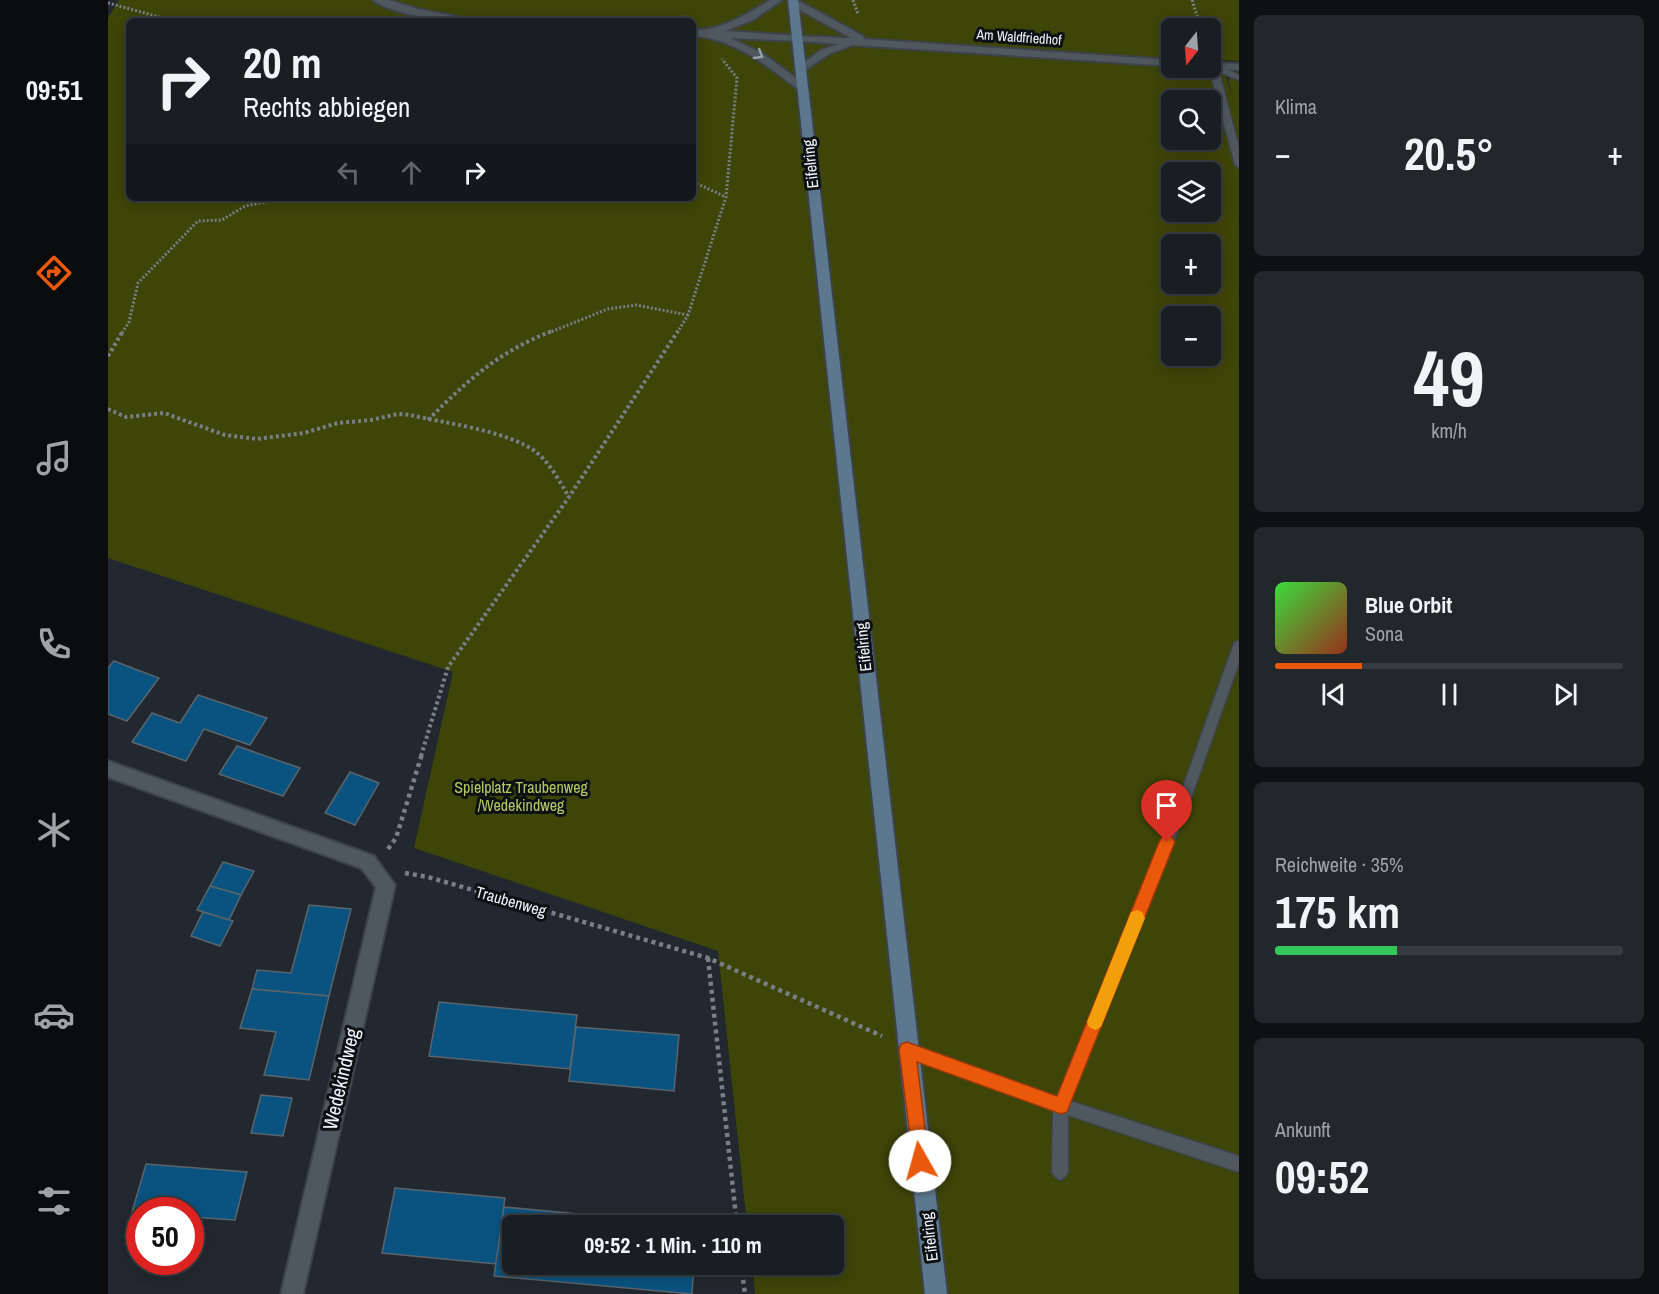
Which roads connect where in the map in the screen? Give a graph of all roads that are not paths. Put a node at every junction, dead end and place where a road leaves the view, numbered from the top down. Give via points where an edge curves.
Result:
1 (378, 0) edge
2 (777, 0) edge
3 (793, 1) edge
4 (448, 18) edge
5 (696, 33) edge
6 (708, 34) junction
7 (798, 38) junction
8 (865, 41) junction
9 (1161, 62) edge
10 (1221, 66) edge
11 (1239, 67) edge
12 (801, 70) junction
13 (1221, 70) edge
14 (1215, 78) edge
15 (1239, 78) edge
16 (803, 88) junction
17 (1239, 165) edge
18 (1239, 646) edge
19 (108, 770) edge
20 (907, 1050) junction
21 (1061, 1106) junction
22 (1239, 1164) edge
23 (1060, 1172) dead end
24 (292, 1294) edge
25 (936, 1294) edge

1 - 4 street
2 - 6 street via 749,18
3 - 7 main road, Eifelring
3 - 8 street, Am Waldfriedhof
5 - 6 street
6 - 7 street, Am Waldfriedhof
6 -> 16 street via 759,54
7 - 8 street, Am Waldfriedhof
7 - 12 main road, Eifelring
8 - 9 street, Am Waldfriedhof
8 - 12 street, Am Waldfriedhof via 825,52
10 - 11 street
12 - 16 main road, Eifelring
13 - 15 lane
14 - 17 lane
16 - 20 main road, Eifelring
18 - 21 lane via 1185,798
19 - 24 street, Wedekindweg via 367,862 386,885
20 - 21 lane
20 - 25 main road, Eifelring
21 - 22 lane
21 - 23 lane

